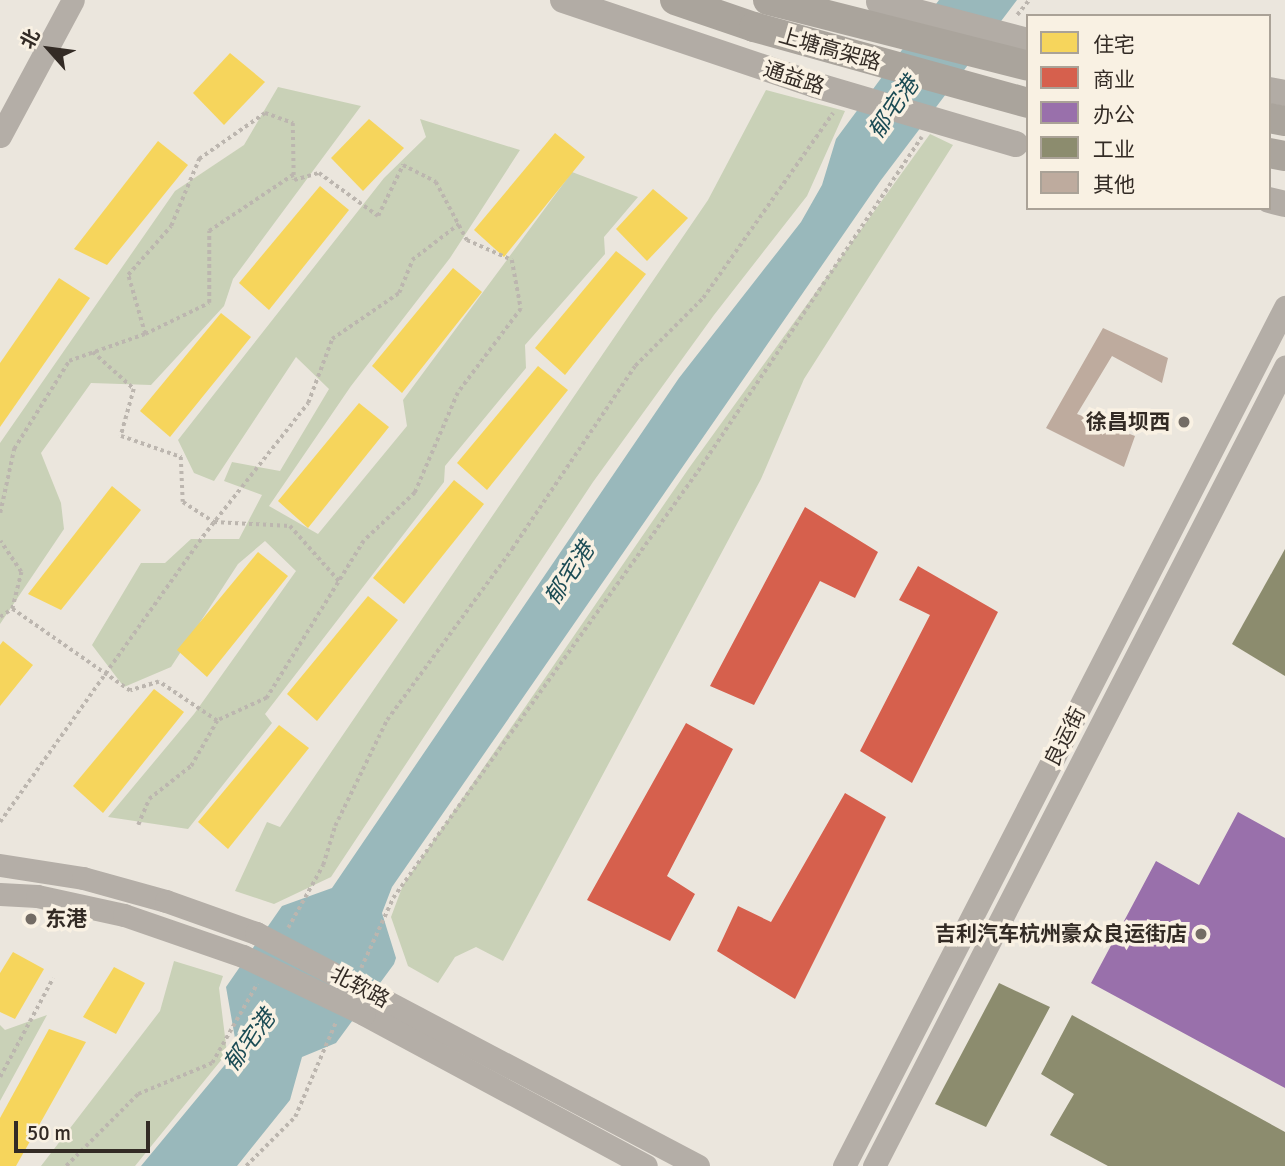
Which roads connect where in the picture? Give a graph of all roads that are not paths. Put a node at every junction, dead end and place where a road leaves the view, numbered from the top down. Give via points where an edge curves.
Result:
1 (73, 0) edge
2 (564, 0) edge
3 (675, 0) edge
4 (768, 0) edge
5 (876, 1) edge
6 (1020, 31) edge
7 (1026, 65) edge
8 (1026, 102) edge
9 (0, 136) edge
10 (1021, 145) edge
11 (1285, 307) edge
12 (1285, 367) edge
13 (0, 865) edge
14 (0, 894) edge
15 (370, 1005) junction
16 (646, 1166) edge
17 (698, 1166) edge
18 (844, 1166) edge
19 (874, 1166) edge

1 - 9 main road
2 - 10 main road, 通益路, bridge via 815,85
3 - 8 highway, 上塘高架路, bridge via 767,31
4 - 7 highway, 上塘高架路, bridge
5 - 6 main road, bridge
11 - 18 main road, 良运街
12 - 19 main road, 良运街
13 - 15 main road, 北软路, bridge via 83,878 256,933
14 - 15 main road, 北软路, bridge via 37,896 124,915
15 - 16 main road, 北软路
15 - 17 main road, 北软路

